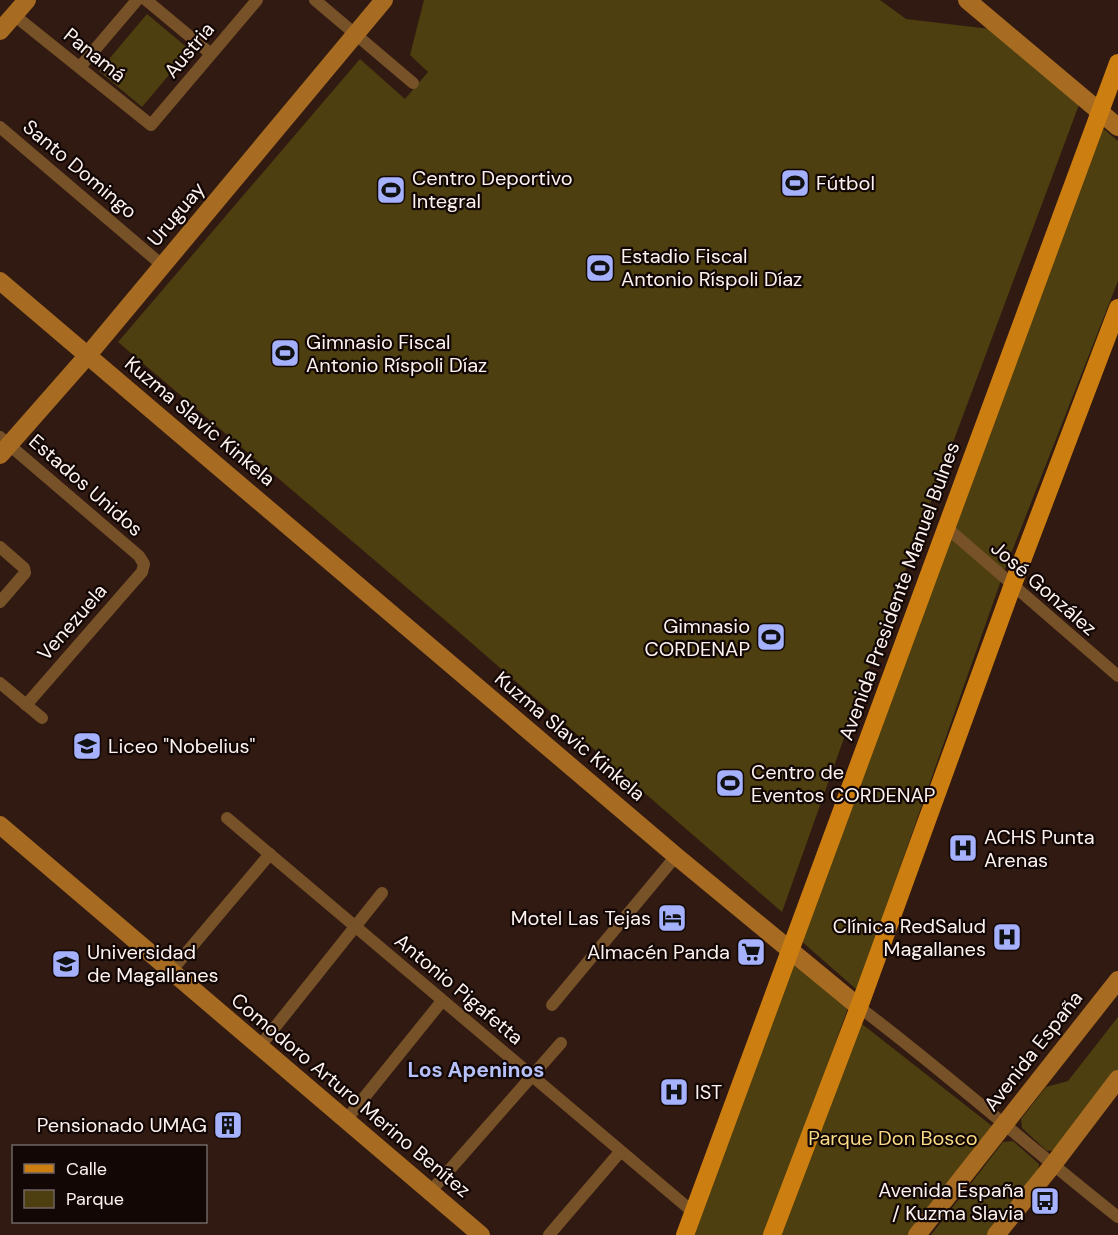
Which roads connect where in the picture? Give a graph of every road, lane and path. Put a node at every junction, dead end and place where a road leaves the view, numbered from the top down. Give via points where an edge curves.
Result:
1 (27, 0) edge
2 (137, 0) edge
3 (146, 0) edge
4 (257, 0) edge
5 (315, 0) edge
6 (384, 0) edge
7 (967, 0) edge
8 (14, 15) junction
9 (0, 31) edge
10 (355, 34) junction
11 (212, 54) junction
12 (1118, 63) edge
13 (80, 67) junction
14 (413, 83) dead end
15 (1100, 112) junction
16 (152, 125) joint
17 (0, 127) edge
18 (1118, 127) edge
19 (162, 265) junction
20 (0, 280) edge
21 (1118, 308) edge
22 (88, 355) junction
23 (3, 445) edge
24 (946, 527) junction
25 (0, 547) edge
26 (144, 564) joint
27 (1012, 587) junction
28 (0, 602) edge
29 (1118, 676) edge
30 (0, 682) edge
31 (26, 705) junction
32 (42, 718) dead end
33 (226, 818) dead end
34 (0, 825) edge
35 (270, 854) junction
36 (676, 856) junction
37 (382, 893) dead end
38 (354, 926) junction
39 (790, 951) junction
40 (171, 971) junction
41 (1118, 980) edge
42 (442, 1000) junction
43 (552, 1005) dead end
44 (859, 1007) junction
45 (561, 1043) dead end
46 (260, 1046) junction
47 (532, 1076) junction
48 (1118, 1079) edge
49 (346, 1120) junction
50 (1004, 1124) junction
51 (620, 1152) junction
52 (1052, 1166) junction
53 (430, 1192) junction
54 (693, 1212) junction
55 (1118, 1217) edge
56 (481, 1235) edge
57 (549, 1235) edge
58 (685, 1235) edge
59 (772, 1235) edge
60 (917, 1235) edge
61 (996, 1235) edge

1 - 8 street
2 - 13 street
3 - 11 street
4 - 11 street, Austria
5 - 10 street
6 - 10 street, Uruguay
7 - 15 street
8 - 9 street
8 - 13 street, Panamá
10 - 14 street
10 - 19 street, Uruguay
11 - 16 street, Austria
12 - 15 main road, Avenida Presidente Manuel Bulnes
13 - 16 street, Panamá
15 - 18 street
15 - 24 main road, Avenida Presidente Manuel Bulnes
17 - 19 street, Santo Domingo
19 - 22 street, Uruguay
20 - 22 street, Kuzma Slavic Kinkela
21 - 27 main road
22 - 23 street, Uruguay
22 - 36 street, Kuzma Slavic Kinkela
23 - 26 street, Estados Unidos
24 - 27 street, José González
24 - 39 main road, Avenida Presidente Manuel Bulnes
25 - 28 street via 25,571
26 - 31 street, Venezuela via 142,572
27 - 29 street, José González
27 - 44 main road
30 - 31 street
31 - 32 street
33 - 35 street, Antonio Pigafetta
34 - 40 street, Comodoro Arturo Merino Benítez
35 - 38 street, Antonio Pigafetta
35 - 40 street
36 - 39 street, Kuzma Slavic Kinkela
36 - 43 street
37 - 38 street
38 - 42 street, Antonio Pigafetta
38 - 46 street
39 - 44 street, Kuzma Slavic Kinkela
39 - 54 main road, Avenida Presidente Manuel Bulnes
40 - 46 street, Comodoro Arturo Merino Benítez
41 - 50 street, Avenida España
42 - 47 street, Antonio Pigafetta
42 - 49 street
44 - 50 street, Kuzma Slavic Kinkela
44 - 59 main road
45 - 47 street
46 - 49 street, Comodoro Arturo Merino Benítez
47 - 51 street, Antonio Pigafetta
47 - 53 street
48 - 52 street
49 - 53 street, Comodoro Arturo Merino Benítez
50 - 52 street, Kuzma Slavic Kinkela
50 - 60 street, Avenida España
51 - 54 street, Antonio Pigafetta
51 - 57 street
52 - 55 street, Kuzma Slavic Kinkela
52 - 61 street
53 - 56 street, Comodoro Arturo Merino Benítez
54 - 58 main road, Avenida Presidente Manuel Bulnes

